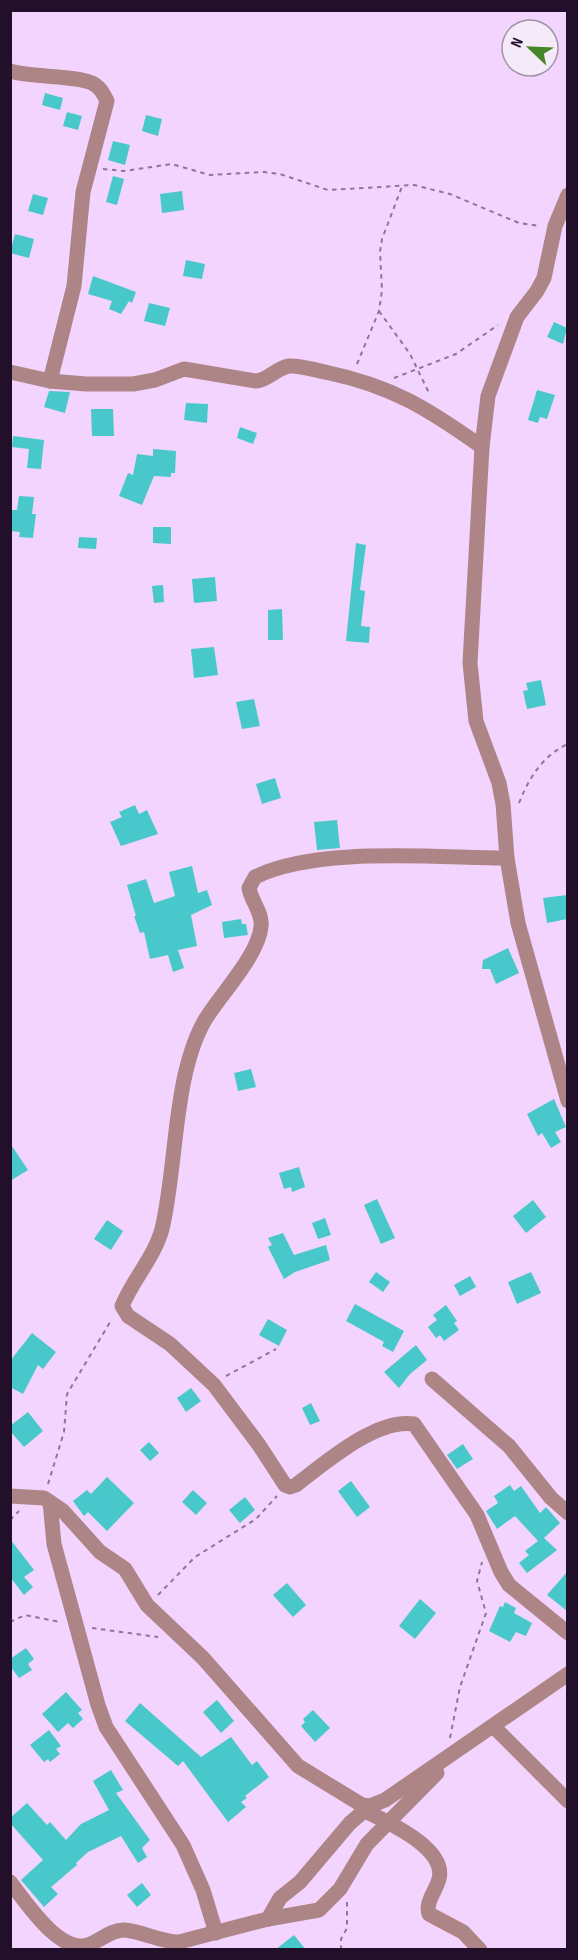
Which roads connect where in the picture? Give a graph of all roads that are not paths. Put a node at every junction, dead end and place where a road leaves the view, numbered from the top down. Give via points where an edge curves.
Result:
1 (10, 71) edge
2 (567, 195) edge
3 (10, 372) edge
4 (50, 381) junction
5 (482, 447) junction
6 (507, 858) junction
7 (567, 1101) edge
8 (432, 1379) dead end
9 (12, 1497) edge
10 (47, 1500) junction
11 (567, 1513) edge
12 (567, 1633) edge
13 (567, 1674) edge
14 (493, 1726) junction
15 (450, 1756) junction
16 (567, 1801) edge
17 (368, 1808) junction
18 (387, 1822) junction
19 (10, 1882) edge
20 (268, 1918) junction
21 (216, 1933) junction
22 (480, 1950) edge

1 - 4 street via 39,78 87,81 102,90 107,101 88,166 74,286
2 - 5 street via 555,226 544,278 517,317 489,396
3 - 4 street
4 - 5 street via 133,384 184,369 256,381 266,380 290,366 350,378 414,401
5 - 6 street via 471,625 472,699 499,783
6 - 7 street via 518,923
6 - 12 street via 350,857 282,867 255,877 249,888 260,916 259,936 205,1021 194,1048 161,1231 155,1250 122,1306 128,1316 170,1344 214,1385 285,1485 296,1485 374,1432 405,1422 414,1424 477,1515 509,1585
8 - 11 street via 509,1446
9 - 10 street
10 - 17 street via 63,1511 99,1552 125,1569 147,1605 210,1666 298,1766
10 - 21 street via 74,1624 106,1726 183,1845
13 - 14 street
14 - 15 street
14 - 16 street
15 - 17 street
15 - 18 street
17 - 18 street
17 - 20 street via 328,1845 300,1882 280,1898
18 - 20 street via 367,1844 330,1902 308,1914
18 - 22 street via 417,1840 436,1859 440,1873 428,1906 429,1914 463,1932
19 - 21 street via 58,1939 70,1946 95,1943 117,1930 167,1942
20 - 21 street

